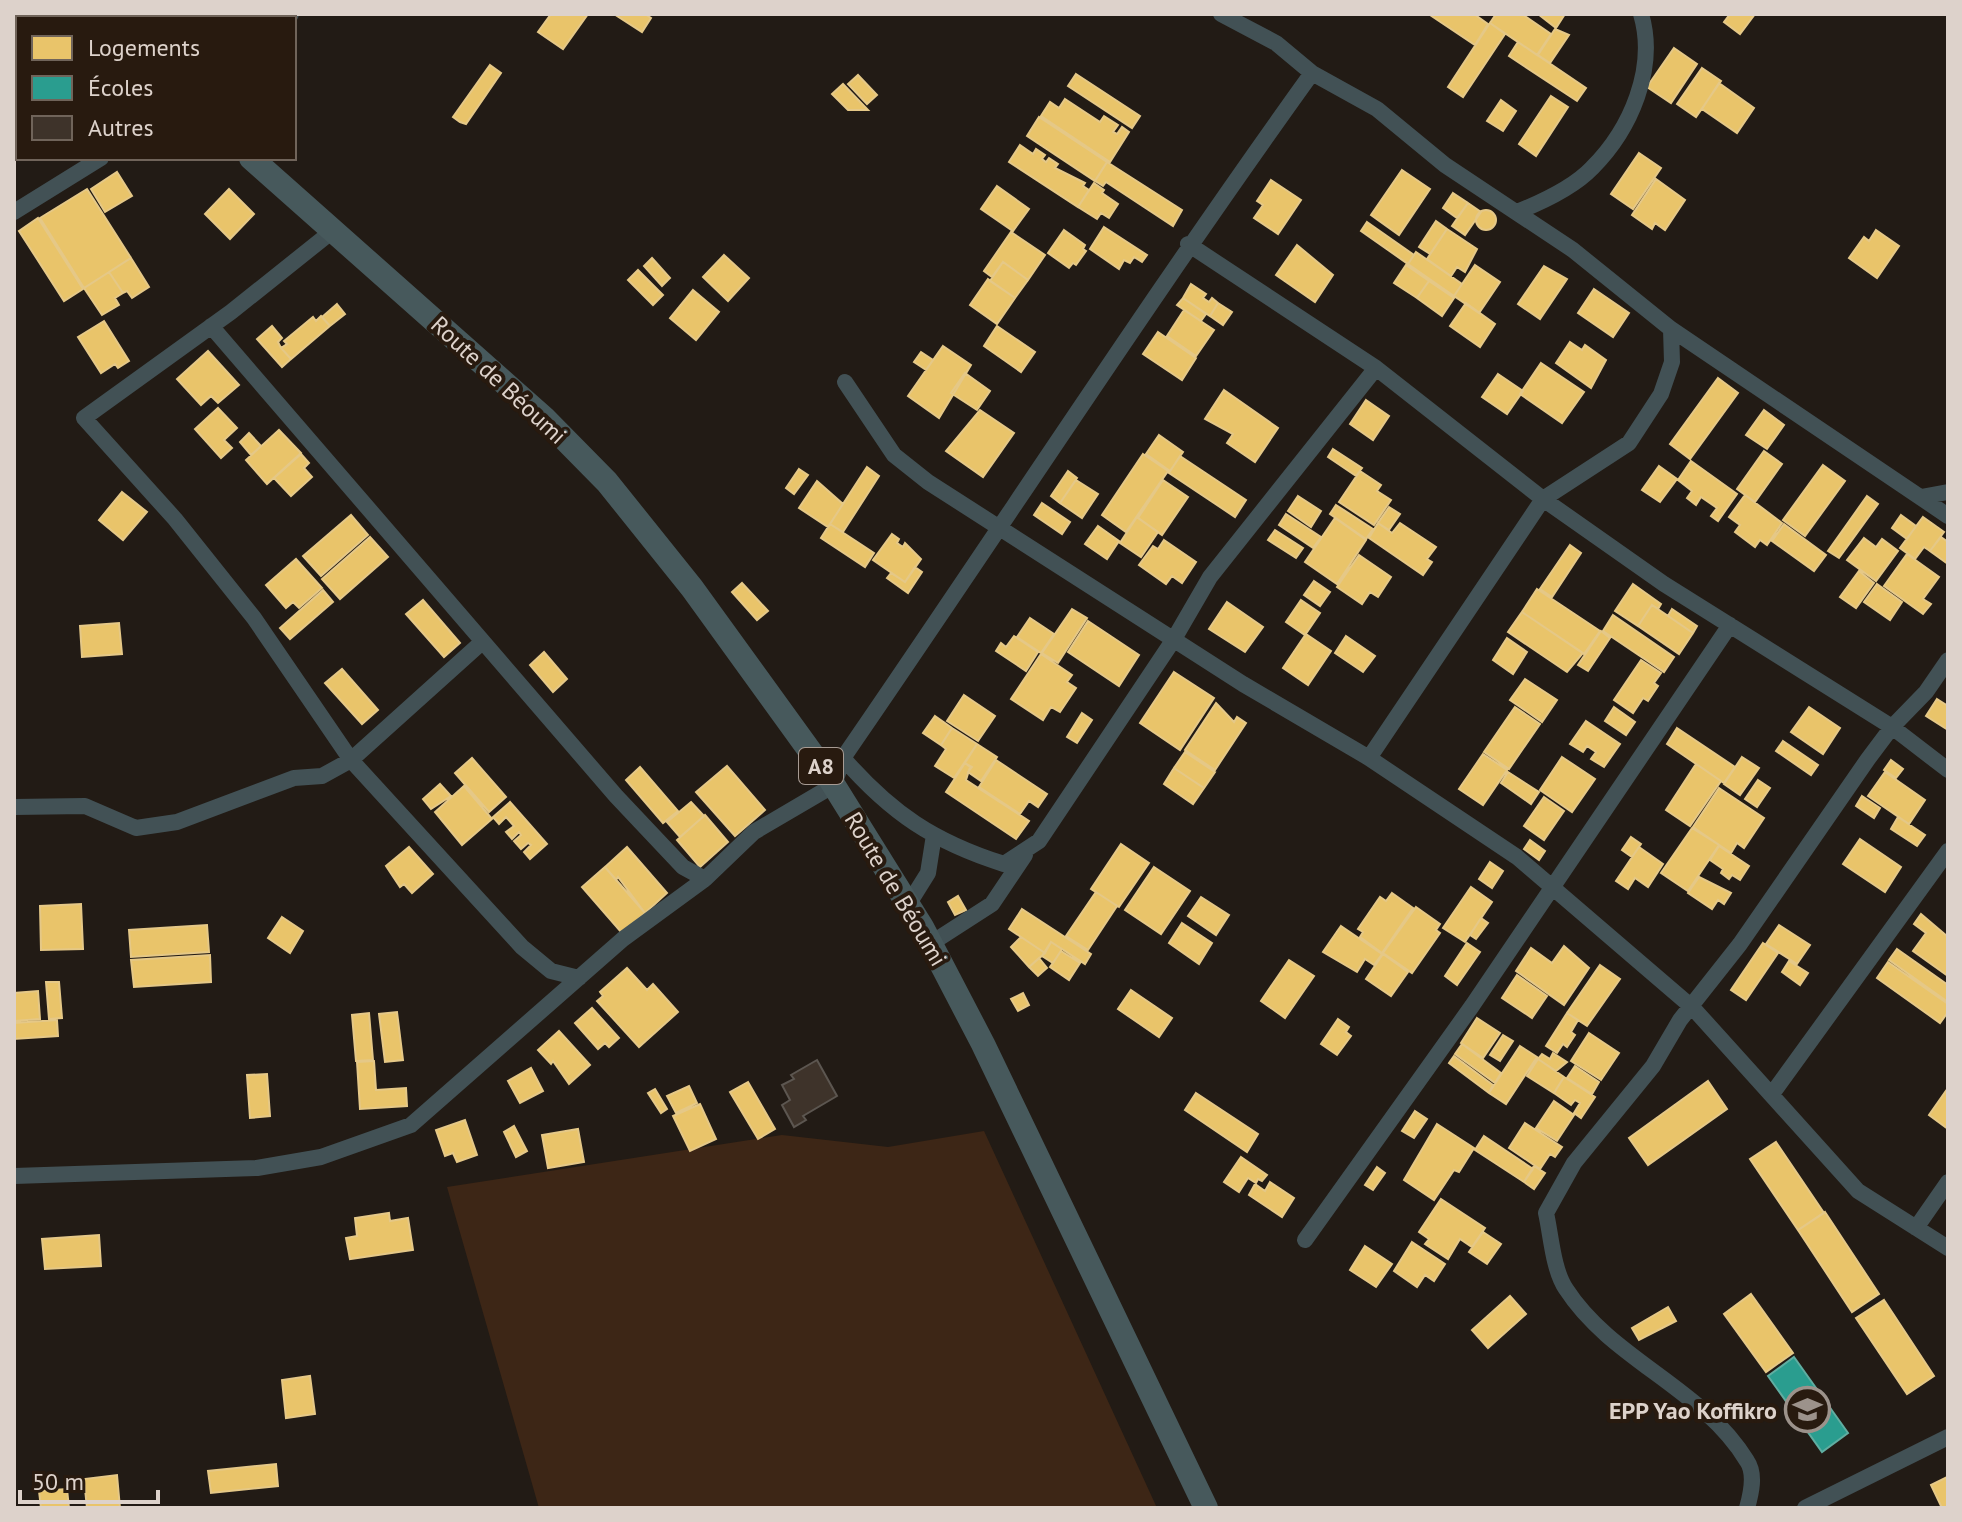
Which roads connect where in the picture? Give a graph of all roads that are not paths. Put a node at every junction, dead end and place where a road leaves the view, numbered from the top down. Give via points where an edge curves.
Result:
1 (1641, 14) edge
2 (1229, 16) edge
3 (1312, 73) junction
4 (98, 160) edge
5 (254, 160) edge
6 (14, 212) edge
7 (1517, 212) junction
8 (335, 229) junction
9 (1188, 244) junction
10 (211, 326) junction
11 (1671, 329) junction
12 (1376, 368) junction
13 (845, 382) dead end
14 (1948, 492) edge
15 (1921, 497) junction
16 (1543, 499) junction
17 (1948, 516) edge
18 (1001, 529) junction
19 (1730, 625) junction
20 (1174, 639) junction
21 (481, 643) junction
22 (1948, 660) edge
23 (1892, 727) junction
24 (843, 758) junction
25 (1369, 758) junction
26 (351, 760) junction
27 (1948, 770) edge
28 (834, 785) junction
29 (14, 807) edge
30 (934, 835) junction
31 (1028, 851) junction
32 (1948, 851) edge
33 (705, 879) junction
34 (1552, 887) junction
35 (908, 905) junction
36 (930, 944) junction
37 (579, 978) junction
38 (1693, 1008) junction
39 (1772, 1094) junction
40 (14, 1176) edge
41 (1948, 1182) edge
42 (1916, 1228) junction
43 (1305, 1240) dead end
44 (1948, 1248) edge
45 (1948, 1437) edge
46 (1206, 1508) edge
47 (1747, 1508) edge
48 (1805, 1508) edge

1 - 7 street via 1648,37 1643,76 1622,132 1591,170
2 - 3 street via 1276,43
3 - 7 street via 1377,109 1445,165
3 - 9 street
4 - 6 street
5 - 8 main road, Route de Béoumi / A8
7 - 11 street
8 - 10 street
8 - 28 main road, Route de Béoumi / A8 via 607,482 692,588
9 - 12 street
9 - 18 street
10 - 21 street
10 - 26 street via 84,418 246,607
11 - 15 street
11 - 16 street via 1672,362 1661,394 1629,443
12 - 16 street
12 - 20 street via 1210,577
13 - 18 street via 894,455
14 - 15 street
15 - 17 street
16 - 19 street
16 - 25 street
18 - 20 street
18 - 24 street
19 - 23 street
19 - 34 street
20 - 25 street
20 - 31 street
21 - 26 street
21 - 33 street via 666,850
22 - 23 street
23 - 27 street
23 - 38 street
24 - 28 street
24 - 30 street via 909,823
25 - 34 street via 1506,849
26 - 29 street via 322,776 294,778 177,822 147,827 136,828 85,806
26 - 37 street via 522,947 551,971
28 - 33 street via 754,832
28 - 35 main road, Route de Béoumi / A8
30 - 31 street via 1004,864
30 - 35 street via 928,873
31 - 36 street via 992,904
32 - 39 street
33 - 37 street
34 - 38 street
34 - 43 street
35 - 36 main road, Route de Béoumi / A8
36 - 46 main road, Route de Béoumi / A8
37 - 40 street via 411,1125 380,1138 321,1157 257,1168
38 - 39 street
38 - 47 street via 1574,1163 1546,1213 1564,1287 1598,1331 1716,1424 1749,1463 1752,1489
39 - 42 street via 1858,1191
41 - 42 street
42 - 44 street
45 - 48 street

